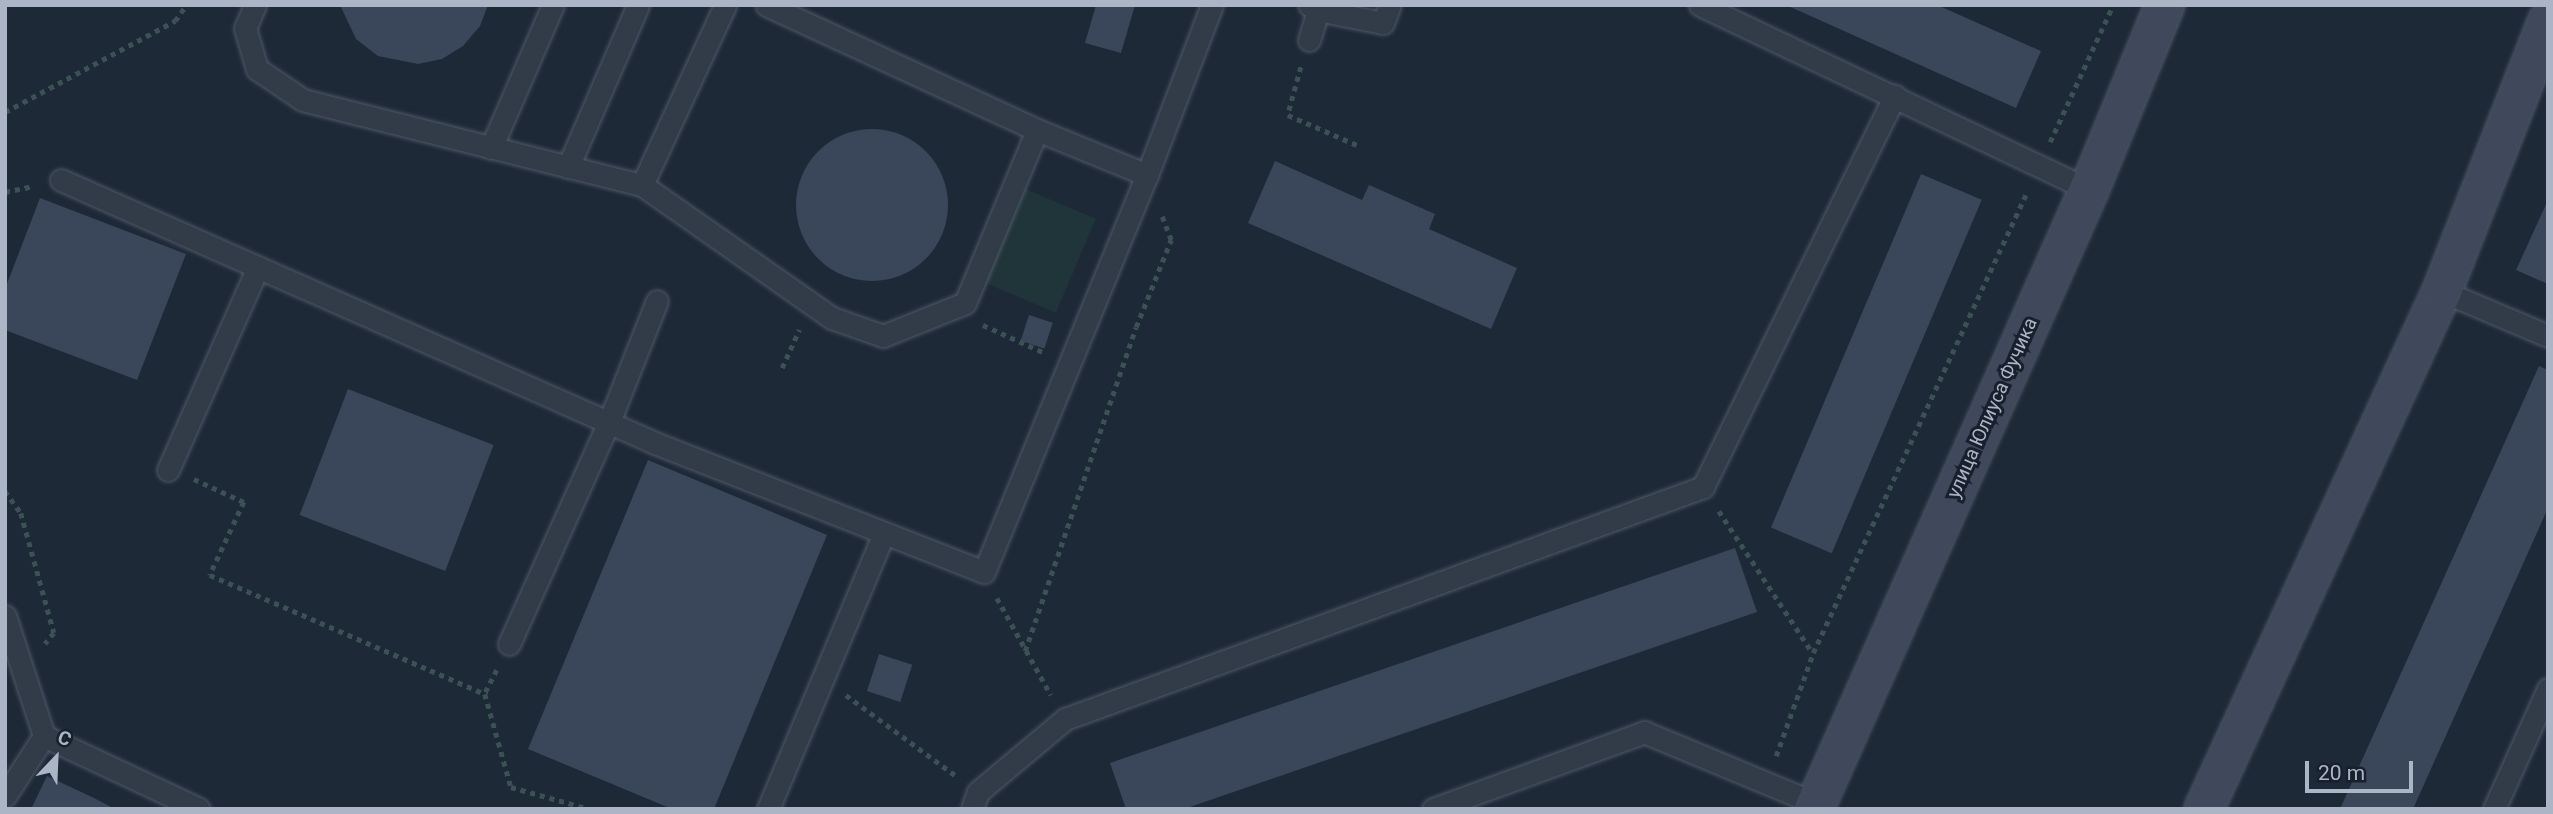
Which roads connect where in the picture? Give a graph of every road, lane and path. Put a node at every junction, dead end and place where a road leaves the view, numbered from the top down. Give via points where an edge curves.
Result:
1 (186, 5) edge
2 (255, 5) edge
3 (553, 5) edge
4 (638, 5) edge
5 (725, 5) edge
6 (767, 5) edge
7 (1212, 5) edge
8 (1390, 5) edge
9 (1700, 5) edge
10 (2113, 5) edge
11 (2165, 5) edge
12 (1314, 8) edge
13 (2548, 21) edge
14 (1309, 40) joint
15 (1895, 95) junction
16 (5, 112) edge
17 (1037, 130) junction
18 (1357, 145) dead end
19 (491, 148) junction
20 (2039, 166) junction
21 (568, 167) junction
22 (1147, 174) junction
23 (61, 180) dead end
24 (642, 185) junction
25 (2089, 190) junction
26 (258, 267) junction
27 (2442, 291) junction
28 (657, 301) dead end
29 (811, 304) junction
30 (951, 310) junction
31 (2548, 336) edge
32 (1069, 365) junction
33 (782, 368) dead end
34 (609, 422) junction
35 (168, 470) joint
36 (1703, 487) junction
37 (5, 491) edge
38 (883, 536) junction
39 (984, 572) junction
40 (5, 616) edge
41 (509, 644) joint
42 (1025, 651) junction
43 (1813, 653) junction
44 (23, 673) junction
45 (823, 678) junction
46 (2548, 689) edge
47 (487, 695) dead end
48 (1065, 719) junction
49 (44, 736) junction
50 (1766, 783) junction
51 (6, 789) edge
52 (975, 800) edge
53 (1815, 806) edge
54 (200, 809) edge
55 (590, 809) edge
56 (768, 809) edge
57 (1433, 809) edge
58 (2204, 809) edge
59 (2494, 809) edge

1 - 16 path via 175,20
2 - 19 lane via 245,28 257,69 303,100
3 - 19 lane
4 - 21 lane
5 - 24 lane
6 - 17 lane
7 - 22 lane
8 - 12 lane via 1383,23
9 - 15 lane
10 - 20 path
11 - 25 main road, улица Юлиуса Фучика
12 - 14 lane
13 - 27 main road
14 - 18 path via 1288,115
15 - 20 lane
15 - 36 lane
17 - 22 lane
17 - 30 lane via 965,303
19 - 21 lane
20 - 25 lane
20 - 43 path
21 - 24 lane
22 - 32 lane
22 - 42 path via 1171,240 1136,327
23 - 26 lane
24 - 29 lane
25 - 53 main road, улица Юлиуса Фучика
26 - 34 lane
26 - 35 lane
27 - 31 lane
27 - 58 main road
28 - 34 lane
29 - 30 lane via 832,318 883,336
29 - 33 path
30 - 32 path
32 - 39 lane
34 - 38 lane
34 - 41 lane
35 - 47 path via 243,502 210,575
36 - 43 path
36 - 48 lane
37 - 44 path via 21,513 54,634
38 - 39 lane
38 - 45 lane
39 - 42 path
40 - 44 lane
41 - 55 path via 485,694 511,787
42 - 48 path
43 - 50 path
44 - 49 lane
45 - 52 path
45 - 56 lane
46 - 59 lane
48 - 52 lane
49 - 51 lane
49 - 54 lane
50 - 53 lane
50 - 57 lane via 1644,732

